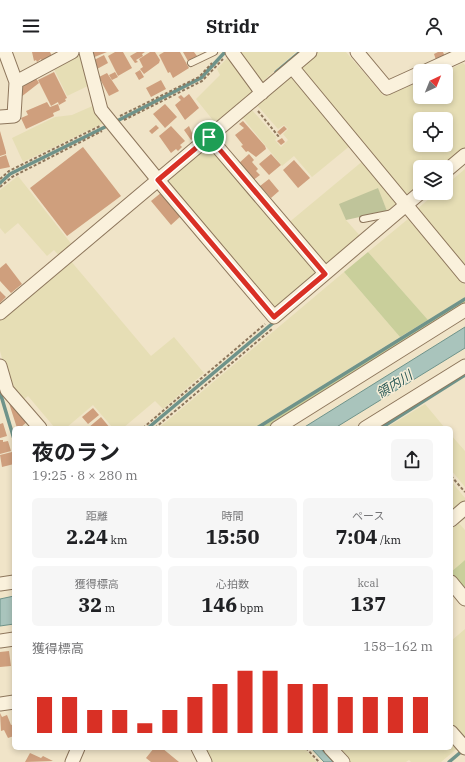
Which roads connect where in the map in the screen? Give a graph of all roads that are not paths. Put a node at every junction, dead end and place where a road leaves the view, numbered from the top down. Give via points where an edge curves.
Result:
1 (5, 52) edge
2 (72, 52) edge
3 (86, 52) edge
4 (214, 52) edge
5 (232, 52) edge
6 (310, 52) edge
7 (357, 52) edge
8 (465, 53) edge
9 (191, 63) dead end
10 (441, 64) edge
11 (292, 67) junction
12 (413, 76) edge
13 (16, 82) junction
14 (262, 92) junction
15 (0, 117) edge
16 (209, 137) junction
17 (465, 155) edge
18 (453, 165) edge
19 (158, 180) junction
20 (413, 199) edge
21 (402, 209) junction
22 (363, 218) dead end
23 (325, 274) junction
24 (465, 276) edge
25 (465, 310) edge
26 (0, 313) edge
27 (0, 366) edge
28 (465, 366) edge
29 (2, 381) edge
30 (38, 426) edge
31 (279, 426) edge
32 (368, 426) edge
33 (465, 508) edge
34 (453, 518) edge
35 (12, 582) edge
36 (0, 584) edge
37 (453, 584) edge
38 (465, 599) edge
39 (12, 639) edge
40 (0, 641) edge
41 (12, 702) edge
42 (0, 704) edge
43 (453, 734) edge
44 (465, 748) edge
45 (77, 750) edge
46 (199, 750) edge
47 (332, 750) edge
48 (72, 762) edge
49 (205, 762) edge
50 (343, 762) edge

1 - 13 street
2 - 13 street
3 - 19 street via 101,110
4 - 9 lane
5 - 14 street
6 - 11 street
7 - 12 street via 387,88
8 - 10 street
11 - 14 street
11 - 21 street
13 - 15 street via 14,116
14 - 16 street
16 - 19 street
16 - 23 street
17 - 18 street
19 - 23 street via 274,317
19 - 26 street
20 - 21 street
21 - 22 lane
21 - 23 street
21 - 24 street
25 - 31 street
27 - 29 street
28 - 32 street
29 - 30 street
33 - 34 street
35 - 36 street
37 - 38 street
39 - 40 street
41 - 42 street
43 - 44 street
45 - 48 street
46 - 49 street
47 - 50 street

